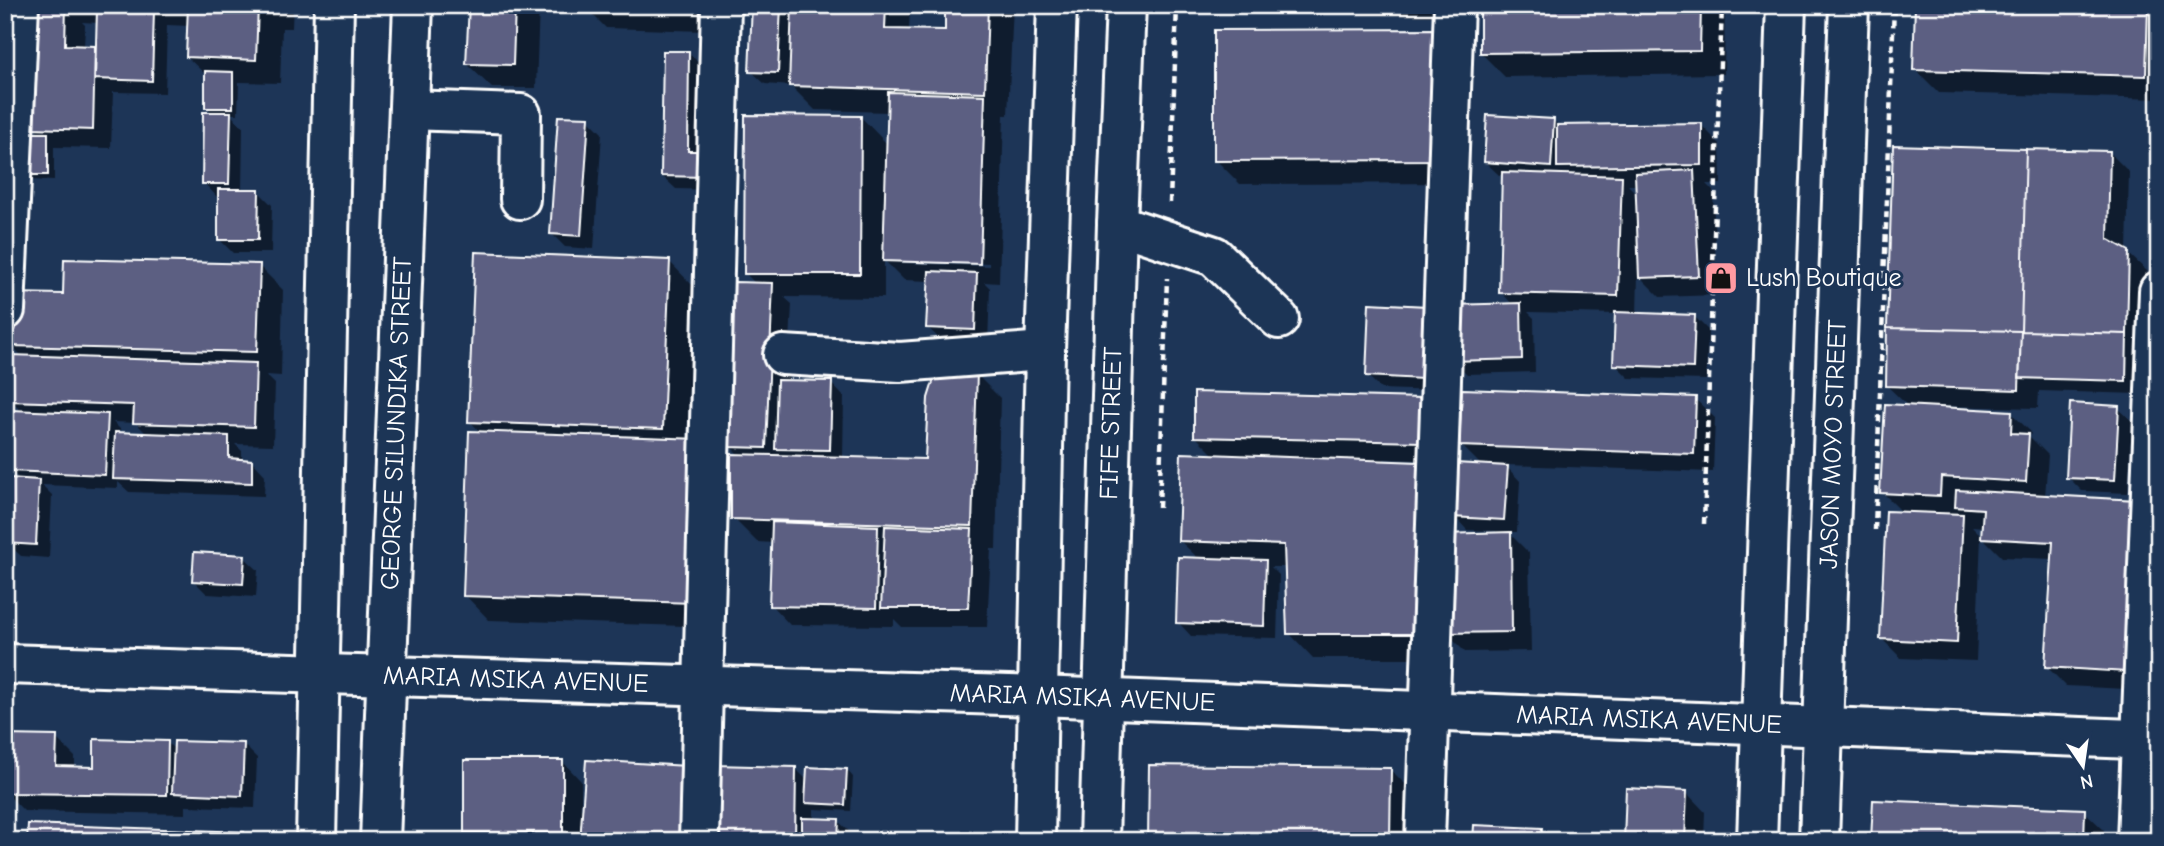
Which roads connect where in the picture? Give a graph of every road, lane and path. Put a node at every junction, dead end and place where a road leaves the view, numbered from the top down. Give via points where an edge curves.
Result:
1 (19, 5) edge
2 (334, 5) edge
3 (413, 5) edge
4 (721, 5) edge
5 (1057, 5) edge
6 (1126, 5) edge
7 (1454, 5) edge
8 (1722, 5) edge
9 (1786, 5) edge
10 (1849, 5) edge
11 (1894, 5) edge
12 (410, 110) junction
13 (520, 199) dead end
14 (1117, 224) junction
15 (2159, 291) edge
16 (5, 310) edge
17 (1279, 319) dead end
18 (1045, 351) junction
19 (783, 355) dead end
20 (1704, 524) dead end
21 (1875, 530) dead end
22 (5, 664) edge
23 (320, 673) junction
24 (387, 676) junction
25 (702, 684) junction
26 (1038, 696) junction
27 (1103, 699) junction
28 (1429, 710) junction
29 (1761, 724) junction
30 (1824, 727) junction
31 (2150, 740) edge
32 (317, 841) edge
33 (380, 841) edge
34 (699, 841) edge
35 (1035, 841) edge
36 (1099, 841) edge
37 (1425, 841) edge
38 (1757, 841) edge
39 (1819, 841) edge
40 (2137, 841) edge

1 - 16 street
2 - 23 street
3 - 12 street, GEORGE SILUNDIKA STREET
4 - 25 street
5 - 18 street
6 - 14 street, FIFE STREET
7 - 28 street
8 - 20 path
9 - 29 street
10 - 30 street, JASON MOYO STREET
11 - 21 path
12 - 13 street via 521,114
12 - 24 street, GEORGE SILUNDIKA STREET
14 - 17 street via 1214,256
14 - 27 street, FIFE STREET
15 - 31 street
18 - 19 street via 900,362
18 - 26 street
22 - 23 street, MARIA MSIKA AVENUE
23 - 24 street, MARIA MSIKA AVENUE
23 - 32 street
24 - 25 street, MARIA MSIKA AVENUE
24 - 33 street, GEORGE SILUNDIKA STREET
25 - 26 street, MARIA MSIKA AVENUE
25 - 34 street
26 - 27 street, MARIA MSIKA AVENUE
26 - 35 street
27 - 28 street, MARIA MSIKA AVENUE
27 - 36 street, FIFE STREET
28 - 29 street, MARIA MSIKA AVENUE
28 - 37 street
29 - 30 street, MARIA MSIKA AVENUE
29 - 38 street
30 - 31 street, MARIA MSIKA AVENUE
30 - 39 street, JASON MOYO STREET
31 - 40 street

